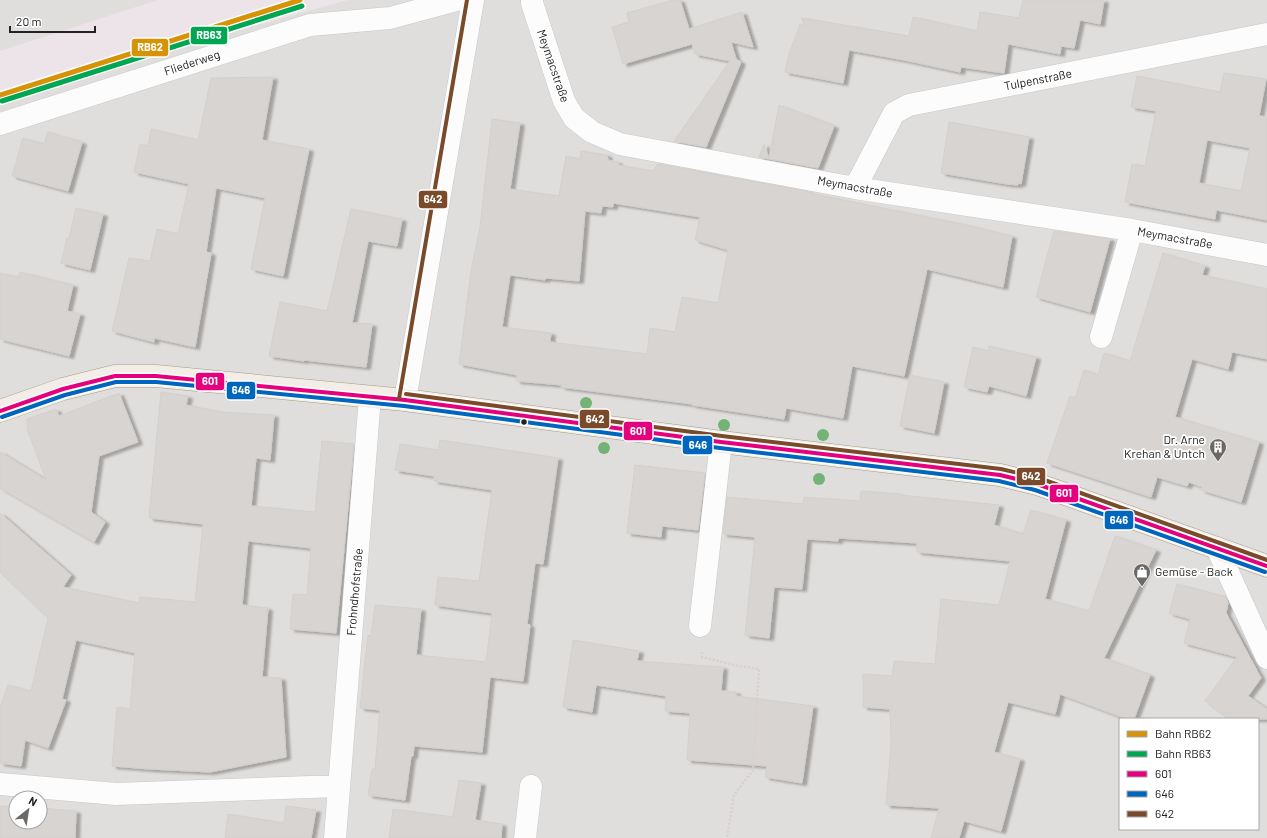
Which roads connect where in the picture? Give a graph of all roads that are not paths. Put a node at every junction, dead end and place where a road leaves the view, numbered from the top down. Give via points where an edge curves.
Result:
1 (473, 0) edge
2 (532, 0) edge
3 (450, 2) edge
4 (1267, 34) edge
5 (0, 124) edge
6 (855, 188) junction
7 (1132, 230) junction
8 (1267, 255) edge
9 (1102, 337) dead end
10 (370, 397) junction
11 (404, 400) junction
12 (0, 411) edge
13 (721, 442) junction
14 (1218, 548) junction
15 (1267, 566) edge
16 (700, 626) road end
17 (1267, 658) edge
18 (0, 784) edge
19 (339, 786) junction
20 (531, 786) dead end
21 (335, 838) edge
22 (525, 838) edge

1 - 11 street
2 - 6 street, Meymacstraße via 564,102 574,118 592,132 620,144
3 - 5 street, Fliederweg via 390,18 310,25
4 - 6 street, Tulpenstraße via 909,105 894,112
6 - 7 street, Meymacstraße
7 - 8 street, Meymacstraße
7 - 9 street
10 - 11 main road
10 - 12 main road via 156,376 115,376 63,389
10 - 19 street, Frohndhofstraße
11 - 13 main road
13 - 14 main road via 1000,475 1037,484
13 - 16 street
14 - 15 main road
14 - 17 street
18 - 19 street via 116,794
19 - 21 street, Frohndhofstraße
20 - 22 street

